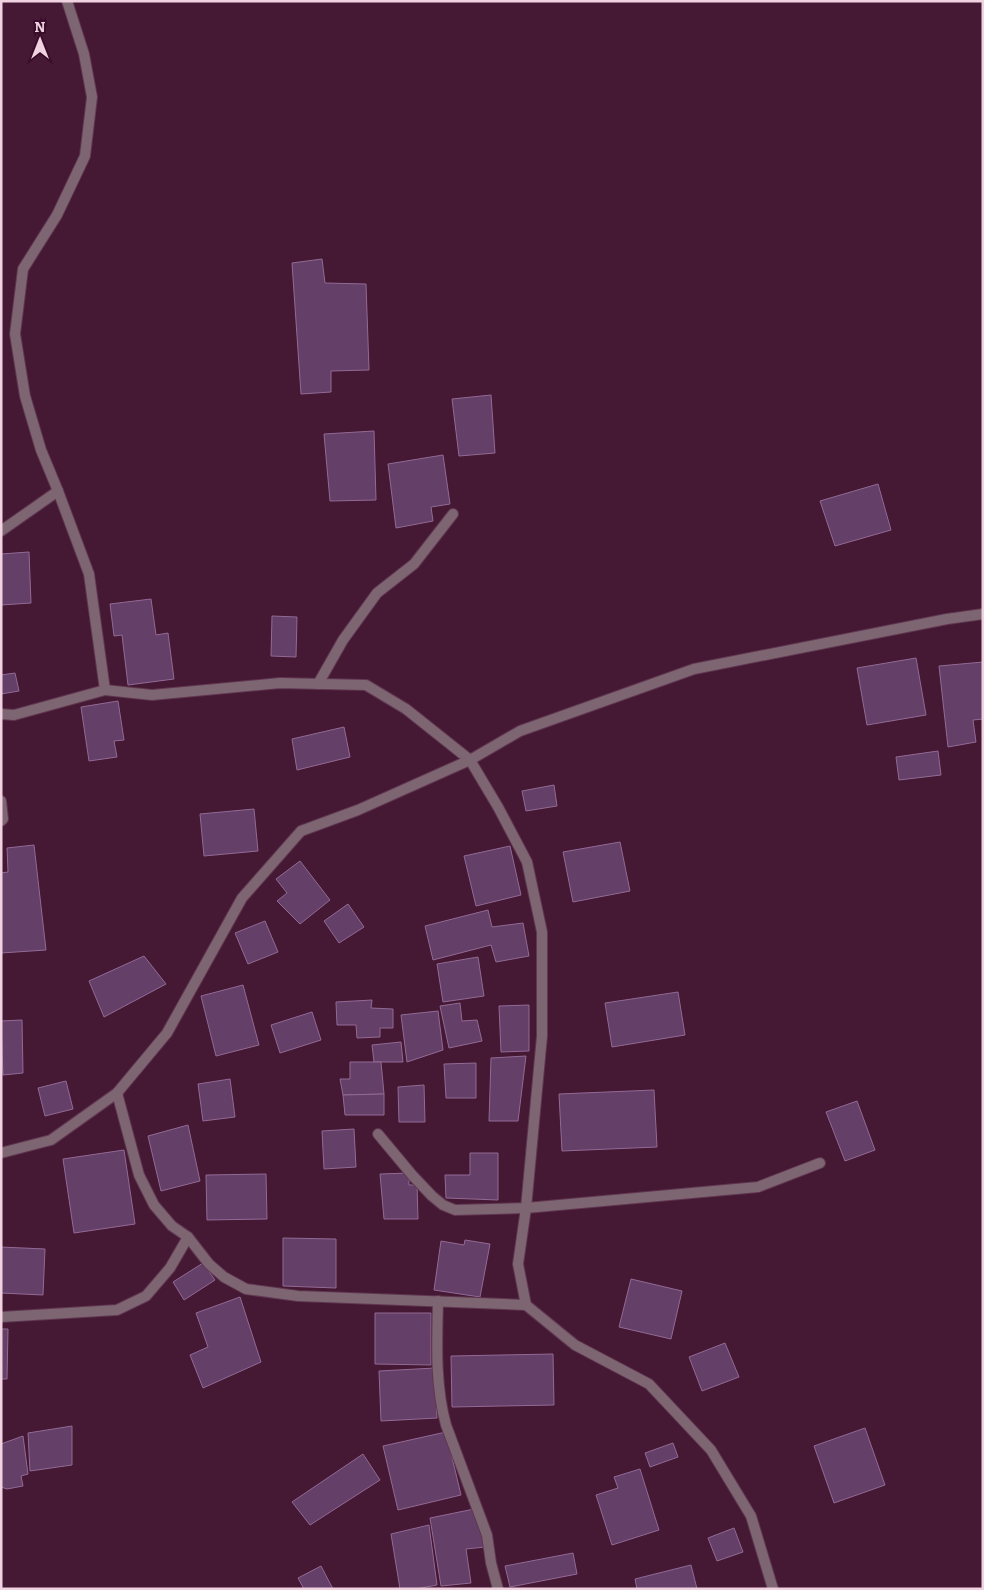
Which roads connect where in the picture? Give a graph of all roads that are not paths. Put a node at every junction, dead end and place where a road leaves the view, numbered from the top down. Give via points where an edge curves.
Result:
1 (67, 1) edge
2 (58, 490) junction
3 (453, 514) dead end
4 (1, 531) edge
5 (983, 614) edge
6 (318, 684) junction
7 (104, 690) junction
8 (1, 714) edge
9 (470, 760) junction
10 (1, 802) edge
11 (1, 821) edge
12 (117, 1093) junction
13 (378, 1134) dead end
14 (1, 1153) edge
15 (820, 1163) dead end
16 (526, 1208) junction
17 (188, 1237) junction
18 (438, 1301) junction
19 (526, 1305) junction
20 (1, 1317) edge
21 (498, 1589) edge
22 (773, 1589) edge

1 - 2 street via 84,54 92,97 86,156 57,215 23,268 15,334 25,396 41,450
2 - 4 street
2 - 7 street via 89,574
3 - 6 street via 414,564 377,593 343,640
5 - 9 street via 694,669 520,731
6 - 7 street via 280,683 152,695
6 - 9 street via 366,685 406,709
7 - 8 street via 14,715
9 - 12 street via 301,832 242,898 167,1033
9 - 16 street via 527,862 542,932 542,1036
10 - 11 street
12 - 14 street via 51,1140
12 - 17 street via 139,1175 154,1205 172,1226
13 - 16 street via 413,1176 443,1205 455,1210
15 - 16 street via 758,1187
16 - 19 street via 518,1264
17 - 18 street via 224,1277 246,1289 298,1296
17 - 20 street via 170,1268 146,1296 116,1310
18 - 19 street
18 - 21 street via 437,1356 441,1408 487,1535
19 - 22 street via 575,1345 649,1384 711,1450 751,1516

